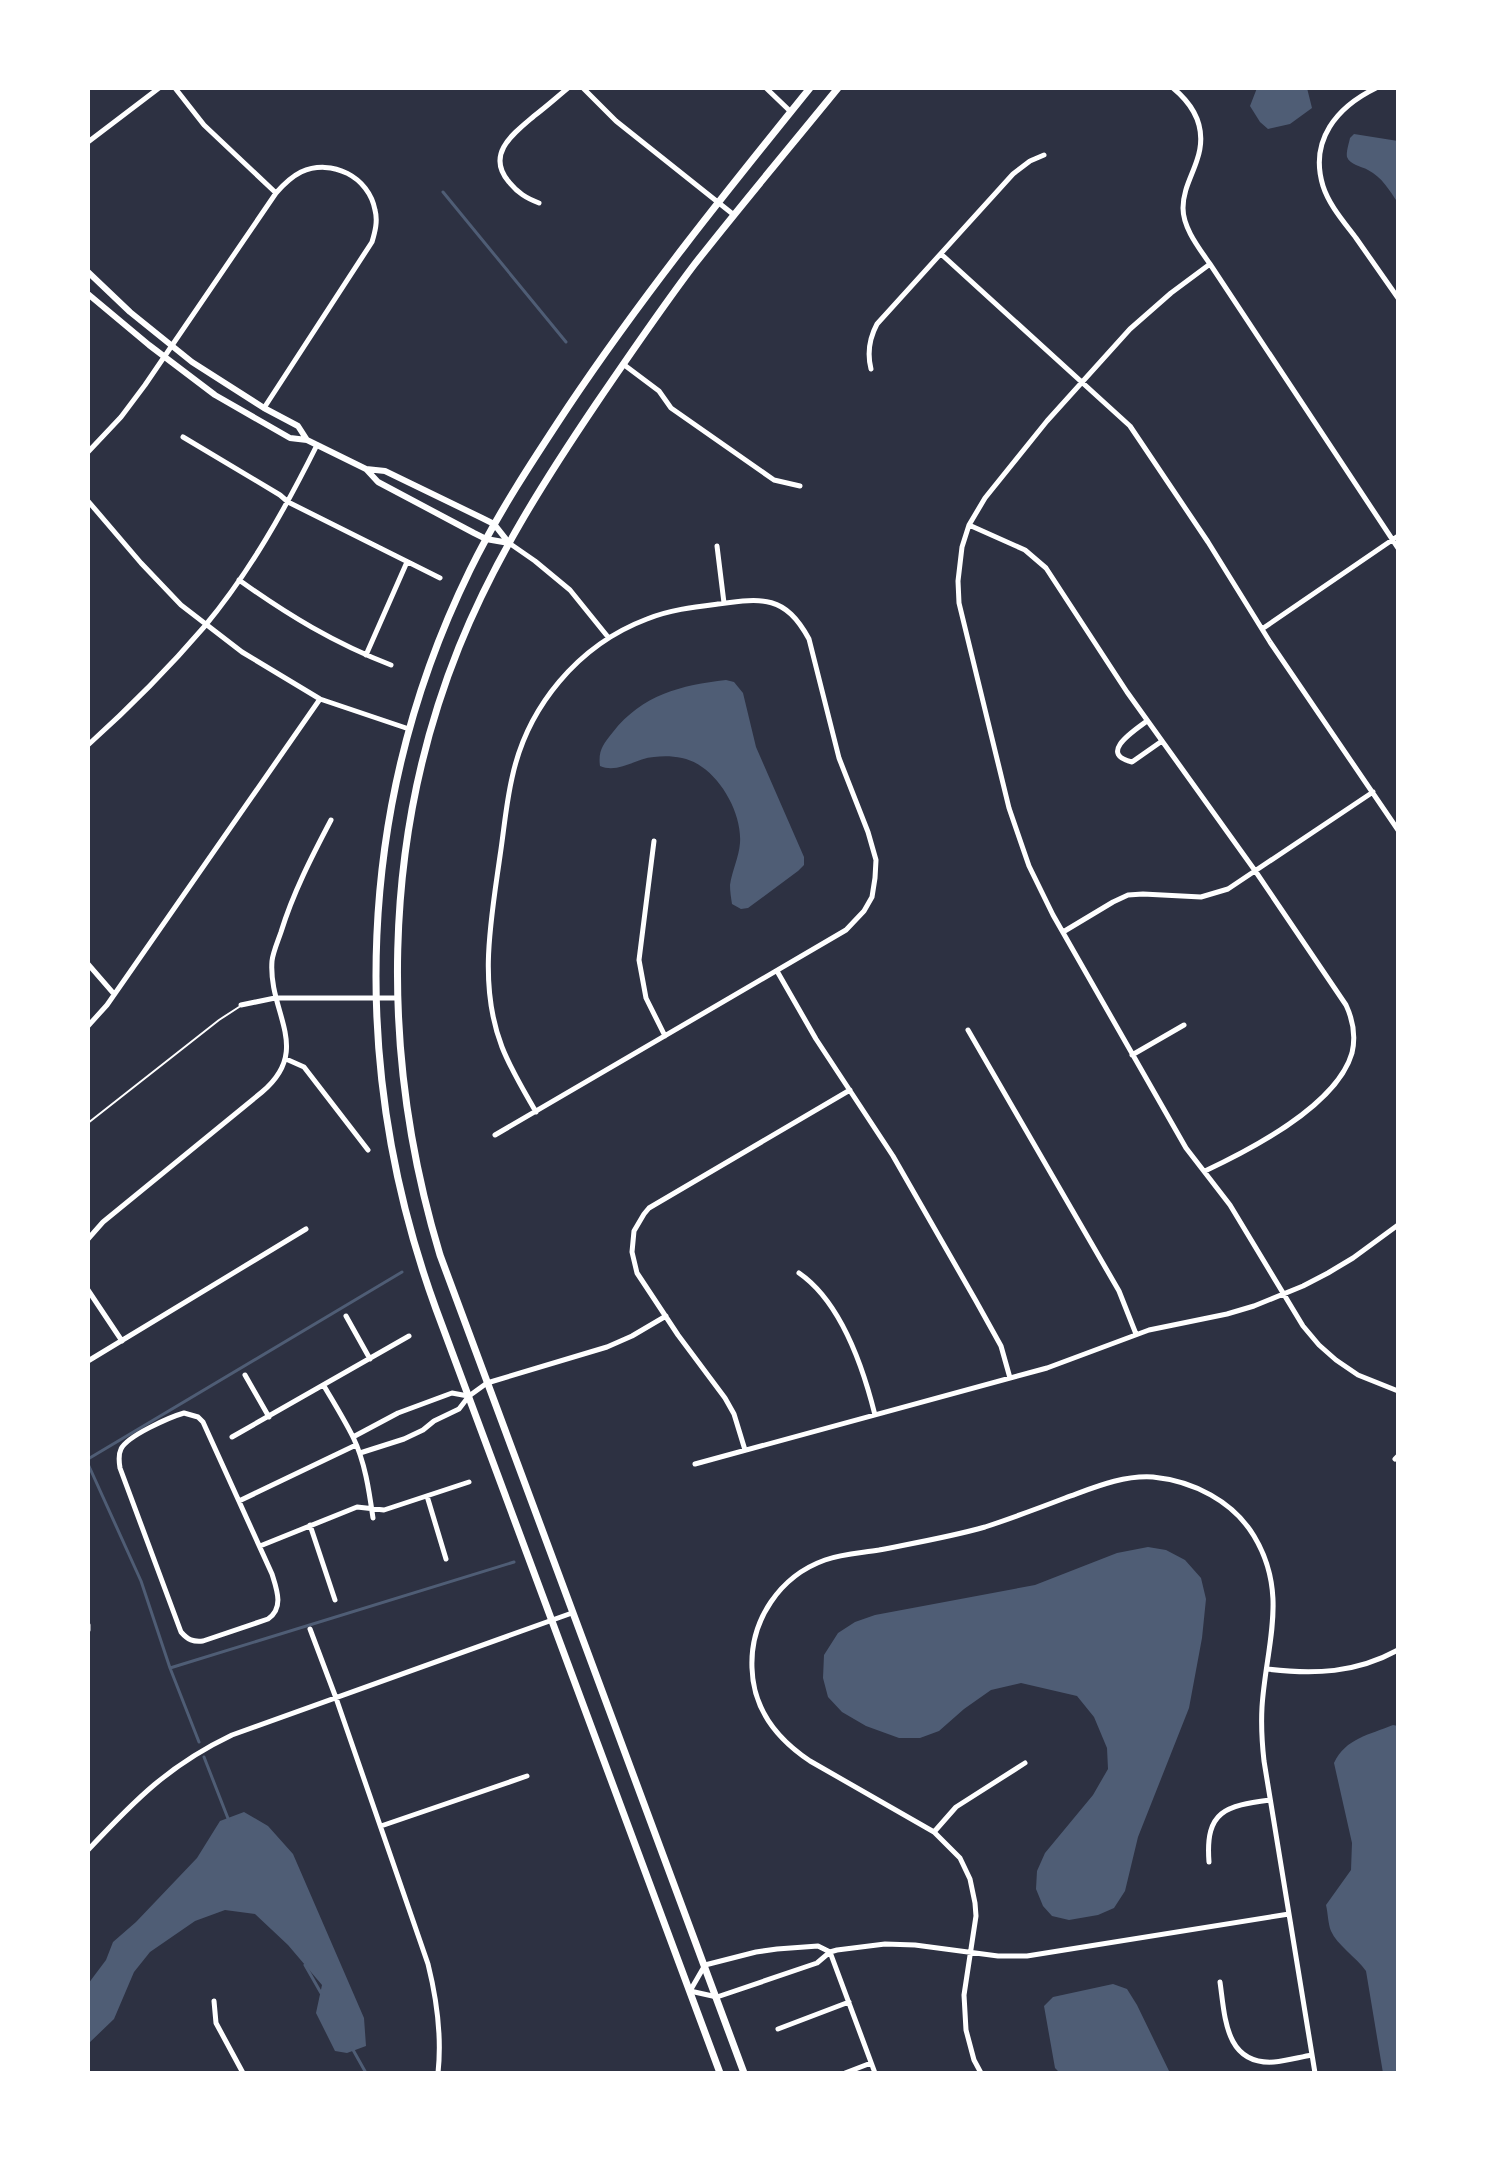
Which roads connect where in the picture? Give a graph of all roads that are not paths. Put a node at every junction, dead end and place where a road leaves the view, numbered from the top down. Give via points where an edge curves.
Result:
1 (159, 88) edge
2 (175, 88) edge
3 (568, 88) edge
4 (583, 88) edge
5 (766, 88) edge
6 (810, 88) edge
7 (838, 88) edge
8 (1173, 88) edge
9 (1376, 88) edge
10 (791, 112) junction
11 (88, 142) edge
12 (1044, 155) dead end
13 (276, 193) junction
14 (717, 201) junction
15 (539, 203) dead end
16 (734, 215) junction
17 (941, 254) junction
18 (1210, 264) junction
19 (88, 272) edge
20 (88, 294) edge
21 (1398, 298) edge
22 (171, 346) junction
23 (164, 356) junction
24 (623, 364) junction
25 (871, 369) dead end
26 (1082, 383) junction
27 (264, 408) junction
28 (183, 437) dead end
29 (307, 440) junction
30 (317, 445) junction
31 (88, 452) edge
32 (366, 469) junction
33 (800, 486) dead end
34 (88, 501) edge
35 (288, 502) junction
36 (494, 524) junction
37 (969, 525) junction
38 (1395, 538) edge
39 (486, 539) junction
40 (509, 543) junction
41 (717, 546) dead end
42 (1398, 548) edge
43 (407, 562) junction
44 (440, 578) dead end
45 (239, 580) junction
46 (724, 603) junction
47 (205, 625) junction
48 (1262, 629) junction
49 (608, 637) junction
50 (366, 655) junction
51 (391, 665) dead end
52 (320, 699) junction
53 (1147, 721) junction
54 (409, 729) junction
55 (1162, 741) junction
56 (88, 745) edge
57 (1373, 792) junction
58 (331, 820) dead end
59 (1398, 830) edge
60 (654, 841) dead end
61 (1256, 872) junction
62 (1063, 932) junction
63 (88, 964) edge
64 (777, 971) junction
65 (114, 994) junction
66 (376, 997) junction
67 (275, 998) junction
68 (397, 998) junction
69 (241, 1005) joint
70 (1184, 1025) dead end
71 (88, 1026) edge
72 (968, 1030) dead end
73 (665, 1036) junction
74 (1132, 1055) junction
75 (286, 1059) junction
76 (850, 1090) junction
77 (536, 1112) junction
78 (88, 1123) edge
79 (495, 1135) dead end
80 (368, 1150) dead end
81 (1205, 1171) junction
82 (1398, 1225) edge
83 (306, 1229) dead end
84 (88, 1239) edge
85 (799, 1273) dead end
86 (88, 1290) edge
87 (1283, 1295) junction
88 (346, 1316) dead end
89 (666, 1316) junction
90 (1136, 1334) junction
91 (409, 1336) dead end
92 (122, 1341) junction
93 (370, 1359) junction
94 (88, 1361) edge
95 (245, 1375) dead end
96 (1010, 1378) junction
97 (487, 1383) junction
98 (324, 1386) junction
99 (1398, 1391) edge
100 (469, 1396) junction
101 (875, 1415) junction
102 (269, 1417) junction
103 (232, 1437) dead end
104 (353, 1437) junction
105 (356, 1445) junction
106 (745, 1450) junction
107 (360, 1453) junction
108 (695, 1464) dead end
109 (469, 1482) dead end
110 (427, 1496) junction
111 (239, 1501) junction
112 (372, 1508) junction
113 (373, 1518) dead end
114 (310, 1525) junction
115 (260, 1546) junction
116 (446, 1559) dead end
117 (335, 1600) dead end
118 (572, 1613) junction
119 (552, 1621) junction
120 (310, 1629) dead end
121 (1398, 1650) edge
122 (1267, 1669) junction
123 (336, 1698) junction
124 (1025, 1763) dead end
125 (527, 1776) dead end
126 (1270, 1800) junction
127 (381, 1826) junction
128 (934, 1832) junction
129 (88, 1850) edge
130 (1209, 1862) dead end
131 (1289, 1914) junction
132 (830, 1952) junction
133 (970, 1953) junction
134 (705, 1965) junction
135 (1220, 1982) dead end
136 (690, 1991) junction
137 (717, 1997) junction
138 (214, 2001) dead end
139 (849, 2002) junction
140 (778, 2029) dead end
141 (1312, 2055) junction
142 (871, 2063) junction
143 (243, 2073) edge
144 (438, 2073) edge
145 (720, 2073) edge
146 (744, 2073) edge
147 (845, 2073) edge
148 (875, 2073) edge
149 (981, 2073) edge
150 (1315, 2073) edge

1 - 11 street
2 - 13 street via 204,125
3 - 15 street via 507,140 501,155 505,177 518,193
4 - 14 street
5 - 10 street
6 - 10 main road
7 - 16 main road
8 - 18 street via 1200,124 1200,148 1183,208
9 - 21 street via 1348,104 1330,125 1320,171 1336,210
10 - 14 main road
12 - 17 street via 1013,174
13 - 22 street
13 - 27 street via 313,168 342,170 365,187 376,228 365,254
14 - 16 street
14 - 36 main road via 590,374
16 - 24 main road
17 - 25 street via 877,324 869,344
17 - 26 street
18 - 26 street via 1149,311
18 - 38 street
19 - 22 street
20 - 23 street
22 - 23 street
22 - 27 street
23 - 29 street via 215,395 290,438
23 - 31 street via 121,417
24 - 33 street via 659,391 671,408 774,480
24 - 40 main road
26 - 37 street via 1005,472
26 - 48 street via 1140,438
27 - 29 street via 298,426
28 - 35 street
29 - 30 street
30 - 32 street
30 - 35 street
32 - 36 street via 385,471
32 - 39 street via 378,482
34 - 47 street via 141,563
35 - 43 street
35 - 45 street
36 - 39 main road
36 - 40 street
37 - 53 street via 1025,550 1046,568
37 - 62 street via 959,561 962,618 1017,835
38 - 42 street
38 - 48 street
39 - 40 street
39 - 54 main road via 443,631
40 - 49 street via 570,590
40 - 68 main road via 459,647 418,780 402,880
41 - 46 street
43 - 44 street
43 - 50 street
45 - 47 street
45 - 50 street via 302,623
46 - 49 street via 647,618
46 - 64 street via 768,601 800,622 839,758 876,860 872,897 855,921
47 - 52 street
47 - 56 street
48 - 57 street
49 - 77 street via 546,697 512,777 490,929 490,998 502,1046
50 - 51 street
52 - 54 street
52 - 65 street
53 - 55 street
53 - 55 street via 1120,742 1120,755 1132,762
54 - 66 main road via 380,882
55 - 61 street
57 - 59 street
57 - 61 street
58 - 67 street via 287,910 272,959
60 - 73 street via 639,960 646,998
61 - 62 street via 1201,897 1128,895
61 - 81 street via 1346,1005 1354,1043 1338,1080 1305,1112 1273,1136
62 - 74 street
63 - 65 street
64 - 73 street
64 - 76 street
65 - 71 street
66 - 67 street
66 - 68 street
66 - 100 main road via 384,1106 400,1192 421,1267
67 - 69 street
67 - 75 street via 284,1025
68 - 97 main road via 403,1087 419,1177 440,1255
69 - 78 lane
70 - 74 street
72 - 90 street via 1119,1291
73 - 77 street
74 - 81 street
75 - 80 street via 304,1067
75 - 84 street via 272,1084
76 - 89 street via 644,1214 634,1231 632,1261
76 - 96 street via 995,1335
77 - 79 street
81 - 87 street
82 - 87 street via 1341,1266
83 - 92 street
85 - 101 street via 828,1301 849,1339
86 - 92 street
87 - 90 street via 1227,1314
87 - 99 street via 1303,1326 1336,1360
88 - 93 street
89 - 97 street via 607,1347
89 - 106 street via 725,1398
90 - 96 street
91 - 93 street
92 - 94 street
93 - 98 street
95 - 102 street
96 - 101 street
97 - 100 street
97 - 118 main road
98 - 102 street
98 - 104 street
100 - 104 street via 452,1393
100 - 107 street via 459,1409 423,1430
100 - 119 main road
101 - 106 street
102 - 103 street
104 - 105 street
105 - 107 street
105 - 111 street
106 - 108 street
107 - 112 street
109 - 110 street
110 - 112 street via 384,1510
110 - 116 street
111 - 115 street
111 - 115 street via 203,1422 191,1414 159,1423 119,1452 120,1468 187,1639 203,1641 275,1615 278,1591
112 - 113 street
112 - 114 street via 357,1507
114 - 115 street
114 - 117 street
118 - 119 street
118 - 134 main road
119 - 123 street
119 - 136 main road
120 - 123 street
121 - 122 street via 1337,1671
122 - 126 street via 1261,1736
122 - 128 street via 1275,1612 1261,1548 1229,1507 1174,1480 1113,1481 982,1528 834,1557 810,1567 779,1591 756,1631 751,1666 758,1703 792,1749
123 - 127 street
123 - 129 street via 204,1748 141,1795
124 - 128 street via 956,1807
125 - 127 street
126 - 130 street via 1222,1813 1213,1825
126 - 131 street
127 - 144 street via 433,1983
128 - 133 street via 960,1858 974,1892
131 - 133 street via 1044,1954
131 - 141 street
132 - 133 street via 885,1944
132 - 134 street via 818,1946 777,1949
132 - 137 street via 817,1963
132 - 139 street
133 - 149 street via 966,2030
134 - 136 street
134 - 137 main road
135 - 141 street via 1228,2030 1244,2054 1270,2062
136 - 137 street
136 - 145 main road
137 - 146 main road
138 - 143 street via 216,2023
139 - 140 street
139 - 142 street
141 - 150 street
142 - 147 street
142 - 148 street

